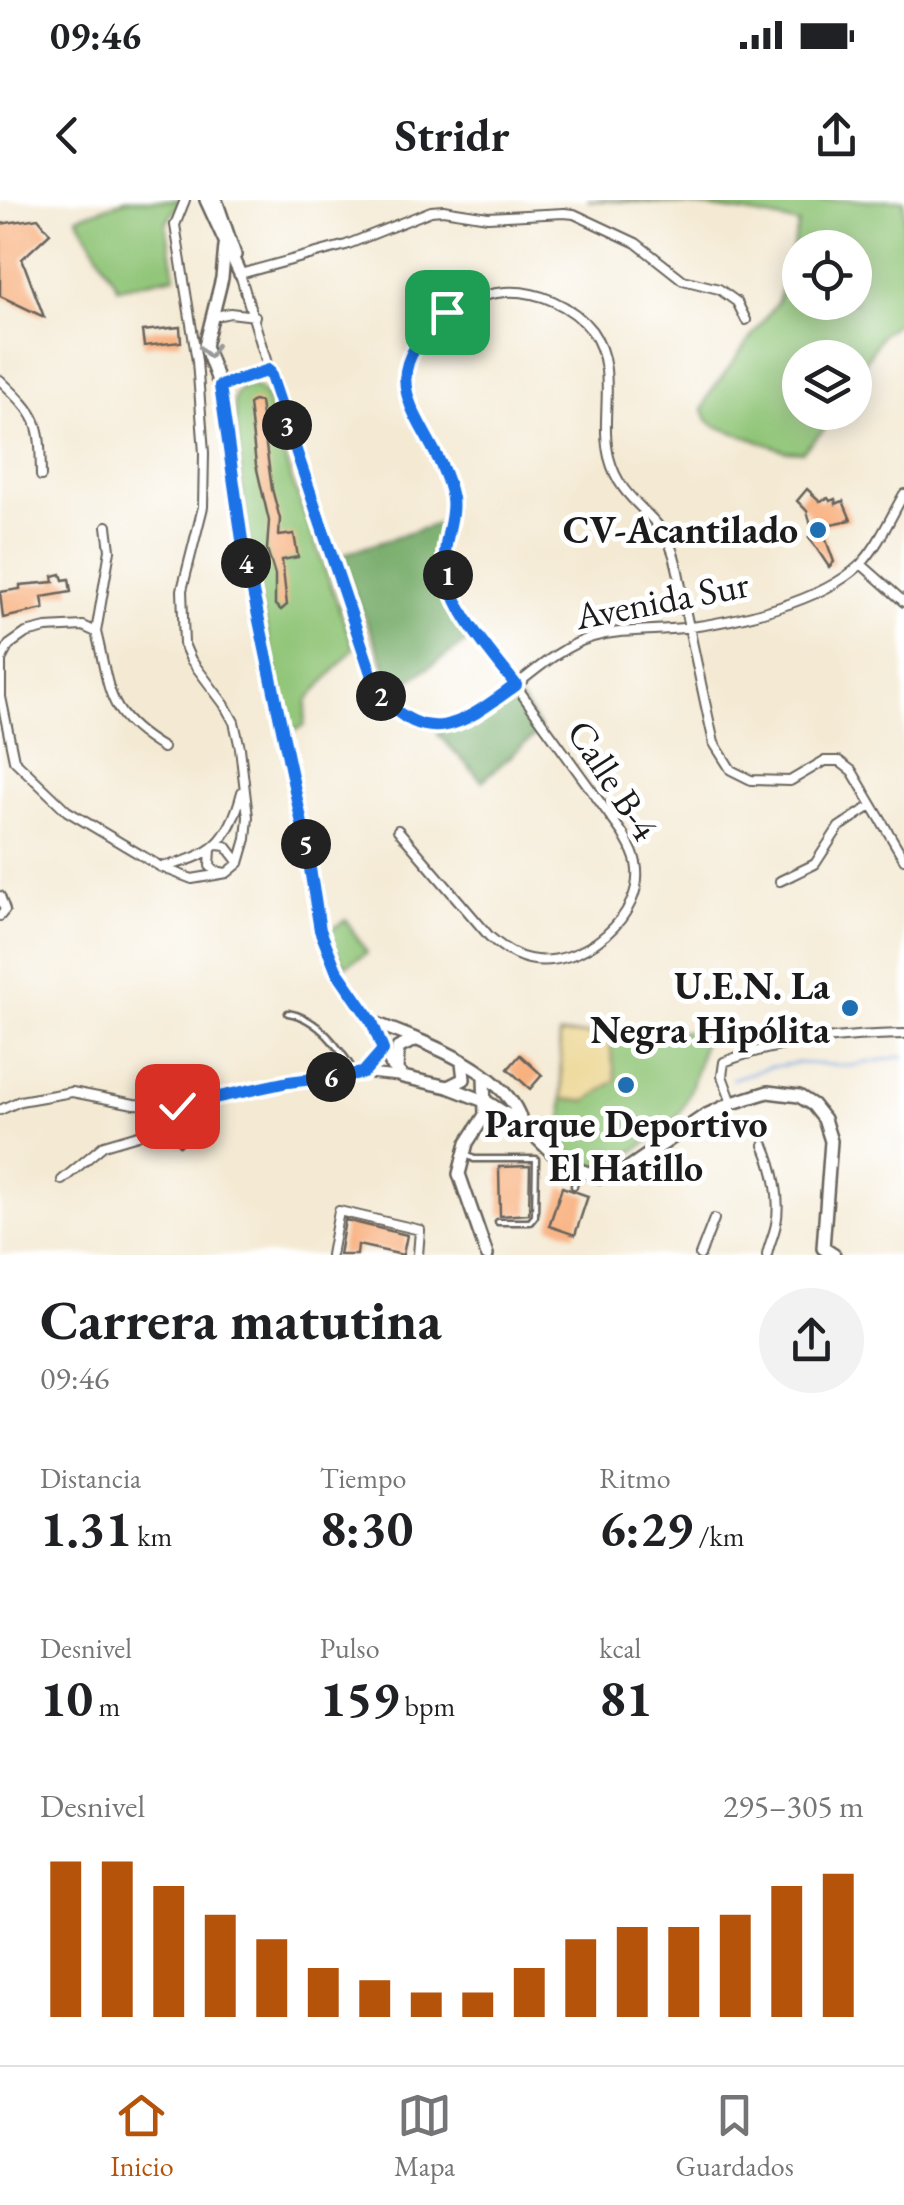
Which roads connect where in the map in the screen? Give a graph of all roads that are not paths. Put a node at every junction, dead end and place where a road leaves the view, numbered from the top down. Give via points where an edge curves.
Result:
1 (185, 200) edge
2 (206, 200) edge
3 (216, 200) edge
4 (225, 246) junction
5 (240, 274) junction
6 (255, 316) junction
7 (212, 317) junction
8 (746, 320) dead end
9 (269, 370) junction
10 (0, 380) edge
11 (220, 386) junction
12 (42, 476) dead end
13 (904, 494) edge
14 (107, 526) dead end
15 (861, 564) junction
16 (904, 602) edge
17 (689, 628) junction
18 (96, 632) junction
19 (516, 685) junction
20 (163, 748) dead end
21 (245, 782) junction
22 (871, 806) junction
23 (398, 830) dead end
24 (213, 847) junction
25 (904, 859) edge
26 (238, 862) junction
27 (162, 867) junction
28 (227, 873) junction
29 (780, 882) dead end
30 (0, 896) edge
31 (0, 916) edge
32 (288, 1013) dead end
33 (372, 1022) junction
34 (904, 1034) edge
35 (414, 1040) junction
36 (383, 1050) junction
37 (462, 1062) junction
38 (360, 1074) junction
39 (400, 1074) junction
40 (484, 1075) junction
41 (448, 1088) junction
42 (487, 1102) junction
43 (732, 1103) junction
44 (158, 1107) junction
45 (0, 1110) edge
46 (522, 1124) junction
47 (764, 1145) dead end
48 (463, 1153) junction
49 (577, 1172) junction
50 (62, 1180) dead end
51 (574, 1186) dead end
52 (714, 1218) dead end
53 (498, 1222) dead end
54 (826, 1252) edge
55 (331, 1255) edge
56 (418, 1255) edge
57 (486, 1255) edge
58 (700, 1255) edge
59 (767, 1255) edge

1 - 21 street via 175,226 204,452 203,507 182,590 184,644 234,722
2 - 4 street, Avenida Sur
3 - 5 street, Avenida Sur
4 - 5 street, Avenida Sur
4 - 7 street
5 - 6 street, Avenida Sur
5 - 8 street via 346,245 431,211 488,217 564,212 636,243 683,280 719,288
6 - 7 street
6 - 9 street, Avenida Sur
7 -> 11 street via 205,346
9 - 11 street
9 - 19 street, Avenida Sur via 378,694 435,726 462,723
10 - 12 street via 36,418
11 - 33 street via 242,540 320,930 336,970
13 - 15 street, Avenida Sur
14 - 18 street via 110,550
15 - 16 street
15 - 17 street, Avenida Sur via 784,605
17 - 19 street, Avenida Sur via 592,637
17 - 19 street, Calle B-4 via 672,548 625,494 609,456 607,374 591,331 533,293 466,300 426,330 414,350 406,375 408,404 452,499 445,556 453,593
17 - 22 street, Calle B-4 via 714,744 732,770 751,780 780,782 839,760
18 - 20 street via 122,718
18 - 27 street via 46,628 9,646 1,660 8,743 14,760 67,810
19 - 23 street, Calle B-4 via 632,850 636,884 613,928 560,958 516,954 489,936
21 - 24 street via 236,814
21 - 26 street via 246,839
22 - 25 street
22 - 29 street via 840,828 815,864
24 - 26 street via 226,846
24 - 27 street via 193,861
24 - 28 street via 210,866
26 - 28 street
27 - 28 street via 192,879
30 - 31 street
32 - 38 lane via 320,1029
33 - 35 street
33 - 36 street
34 - 43 street via 741,1055 724,1062
35 - 37 street
35 - 39 street via 398,1048
36 - 38 street
36 - 39 street
37 - 40 street
37 - 41 street via 464,1079
38 - 39 street
38 - 44 street
39 - 41 street
40 - 42 street
40 - 46 street via 514,1103
41 - 42 street
42 - 46 street
42 - 48 street
43 - 49 street via 624,1172
43 - 54 street via 789,1092 824,1119 831,1151
44 - 45 street via 72,1092
44 - 50 street via 150,1130 104,1145
46 - 49 street
47 - 59 street via 777,1221
48 - 53 lane via 534,1157 535,1216 530,1222
48 - 57 street via 460,1174
49 - 51 lane
52 - 58 street
55 - 56 street via 339,1211 420,1230

